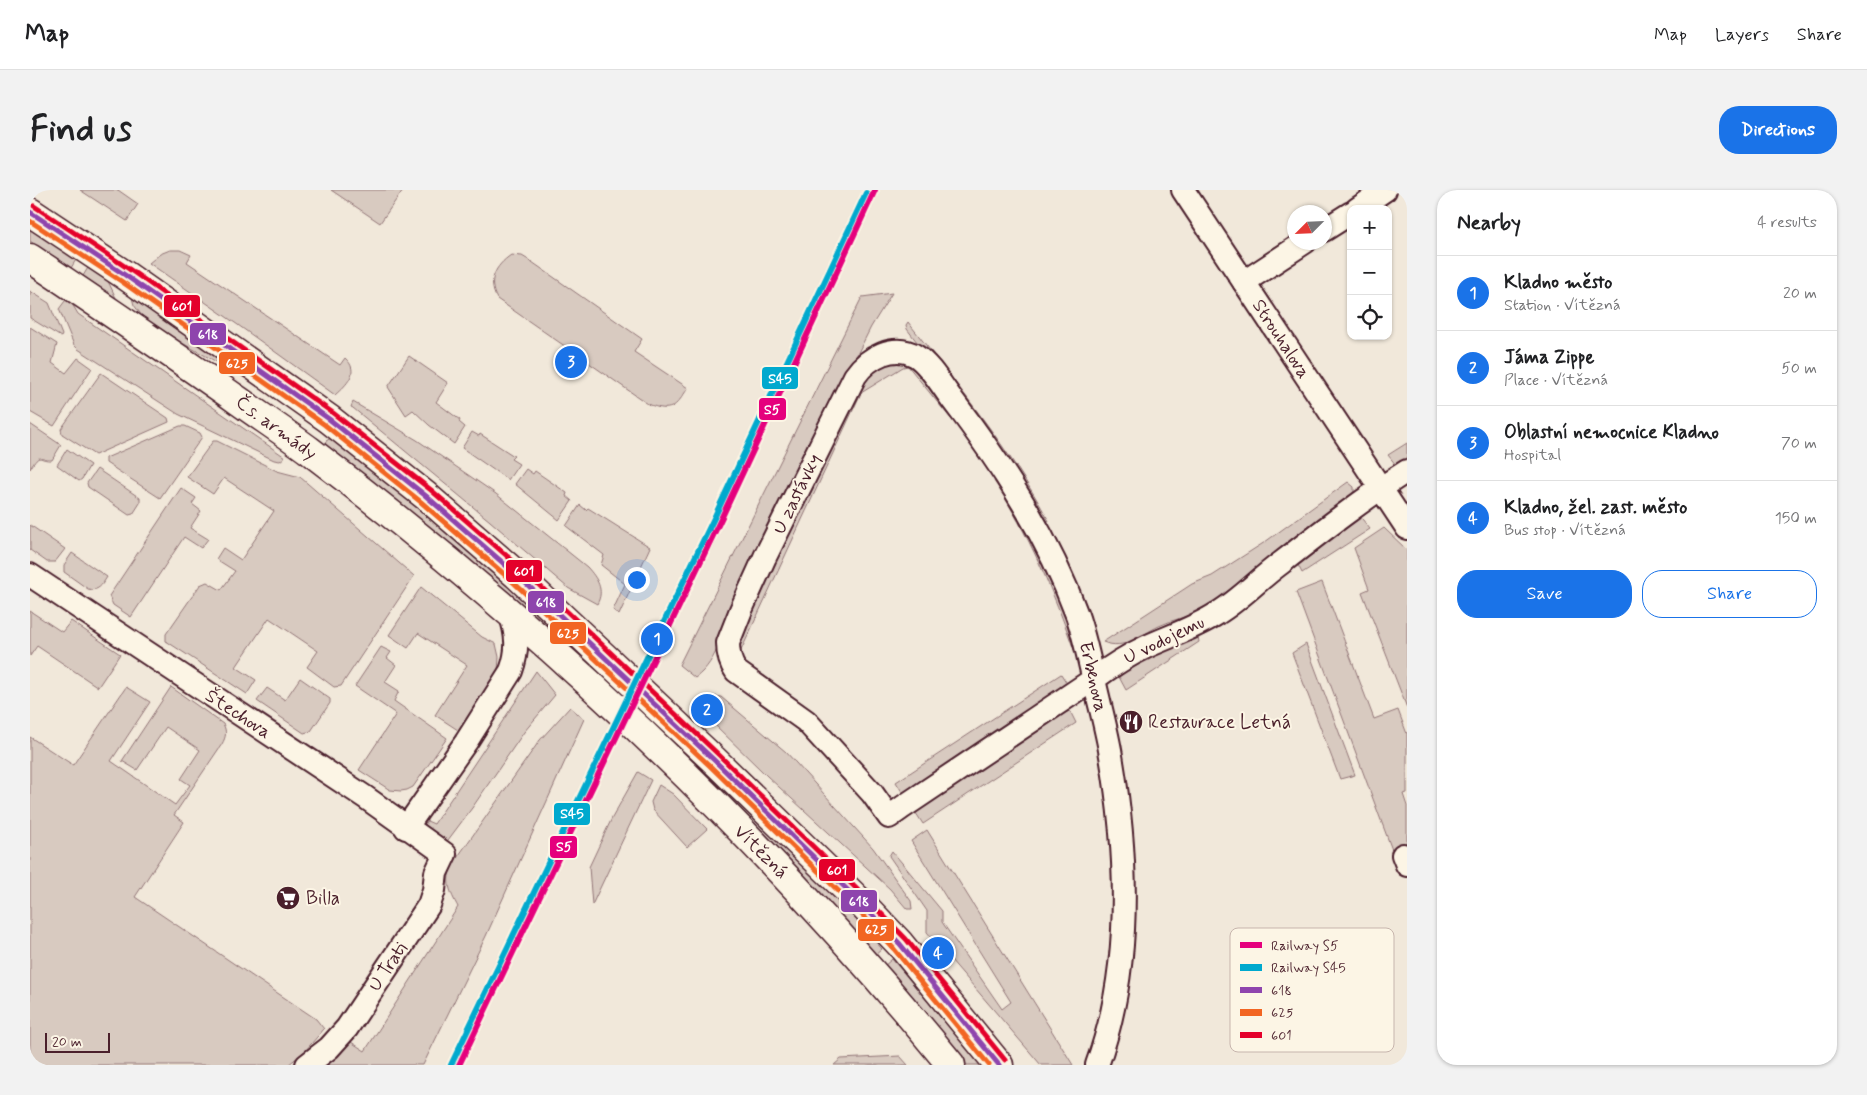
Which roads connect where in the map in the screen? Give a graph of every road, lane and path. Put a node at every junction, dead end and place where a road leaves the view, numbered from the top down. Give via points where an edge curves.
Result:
1 (1183, 190) edge
2 (1385, 190) edge
3 (1363, 205) edge
4 (30, 212) edge
5 (1347, 216) edge
6 (1332, 225) edge
7 (1293, 250) edge
8 (30, 258) edge
9 (1244, 282) junction
10 (894, 351) joint
11 (1407, 470) edge
12 (1380, 488) junction
13 (1407, 528) edge
14 (30, 575) edge
15 (510, 612) junction
16 (569, 624) joint
17 (555, 652) joint
18 (1094, 679) junction
19 (889, 817) joint
20 (406, 828) junction
21 (444, 854) joint
22 (307, 1065) edge
23 (952, 1065) edge
24 (999, 1065) edge
25 (1097, 1065) edge

1 - 9 street, Strouhalova
2 - 3 street
4 - 16 main road, Čs. armády via 330,419 426,496
5 - 6 street
7 - 9 street
8 - 15 main road, Čs. armády via 308,450
9 - 12 street, Strouhalova
10 - 18 street, Erbenova via 911,354 924,363 1023,502 1069,595 1084,635
10 - 19 street, U zastávky via 872,358 855,376 728,643 730,660 736,671 806,721 872,793
11 - 12 street, U vodojemu
12 - 13 street, Strouhalova
12 - 18 street, U vodojemu via 1218,614 1128,656
14 - 20 street, Štechova via 365,797
15 - 17 main road, Čs. armády
15 - 20 street via 517,641 511,672
16 - 24 main road, Vítězná via 780,823 900,944
17 - 23 main road, Vítězná via 683,773 785,876
18 - 19 street, U vodojemu
18 - 25 street, Erbenova via 1110,749 1123,880 1118,980 1107,1035
20 - 21 street, Štechova
21 - 22 street, U Trati via 423,915 348,1028

